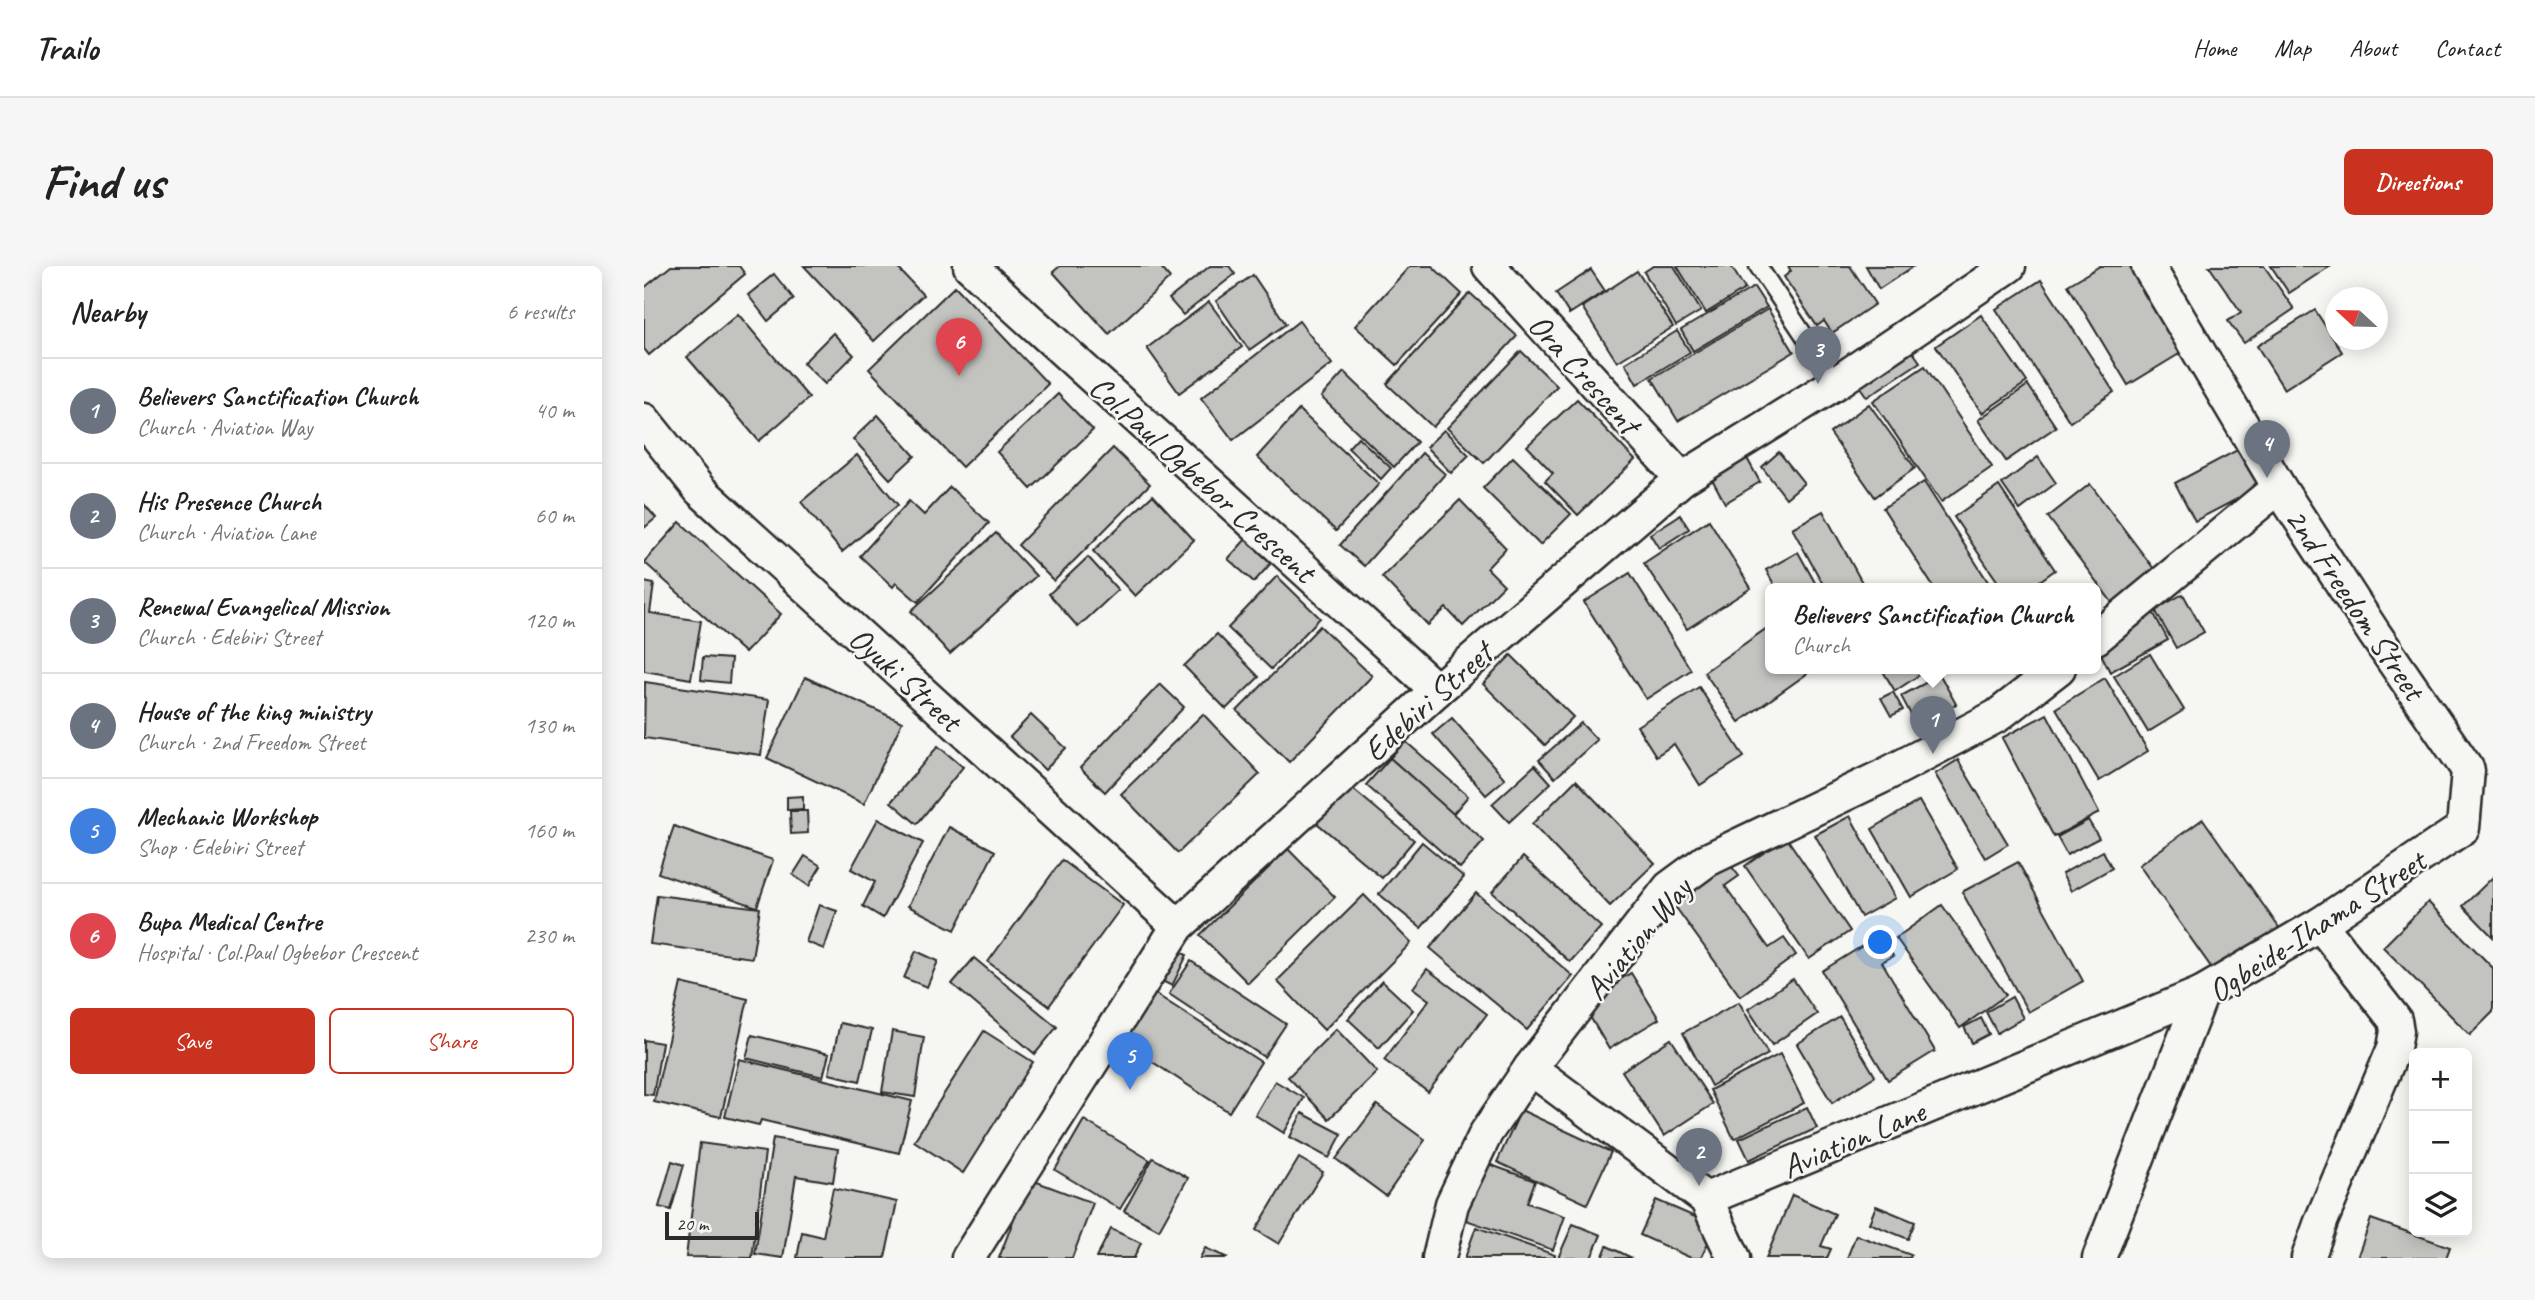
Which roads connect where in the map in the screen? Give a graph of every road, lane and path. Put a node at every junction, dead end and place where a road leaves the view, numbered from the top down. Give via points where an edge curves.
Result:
1 (970, 266) edge
2 (1489, 266) edge
3 (1758, 266) edge
4 (2009, 266) edge
5 (2148, 266) edge
6 (1836, 383) junction
7 (644, 420) edge
8 (1682, 479) junction
9 (2279, 487) junction
10 (2101, 634) edge
11 (2051, 674) edge
12 (1437, 690) junction
13 (2464, 798) joint
14 (2320, 925) junction
15 (1178, 926) junction
16 (2202, 992) junction
17 (1530, 1068) junction
18 (1706, 1199) junction
19 (968, 1258) edge
20 (1438, 1258) edge
21 (1734, 1258) edge
22 (2099, 1258) edge
23 (2308, 1258) edge

1 - 12 street, Col.Paul Ogbebor Crescent
2 - 8 street, Ora Crescent
3 - 6 lane
4 - 6 street, Edebiri Street
5 - 9 street, 2nd Freedom Street
6 - 8 street, Edebiri Street
7 - 15 street, Oyuki Street via 700,490
8 - 12 street, Edebiri Street
9 - 10 street
9 - 13 street, 2nd Freedom Street via 2468,770
11 - 17 street, Aviation Way via 1997,716 1707,860 1669,888
12 - 15 street, Edebiri Street
13 - 14 street, Ogbeide-Ihama Street via 2463,828
14 - 16 street, Ogbeide-Ihama Street
14 - 23 street via 2395,1020 2397,1031
15 - 19 street, Edebiri Street
16 - 18 street, Aviation Lane
16 - 22 street, Ogbeide-Ihama Street
17 - 18 street
17 - 20 street, Aviation Way via 1486,1133 1452,1204
18 - 21 street

